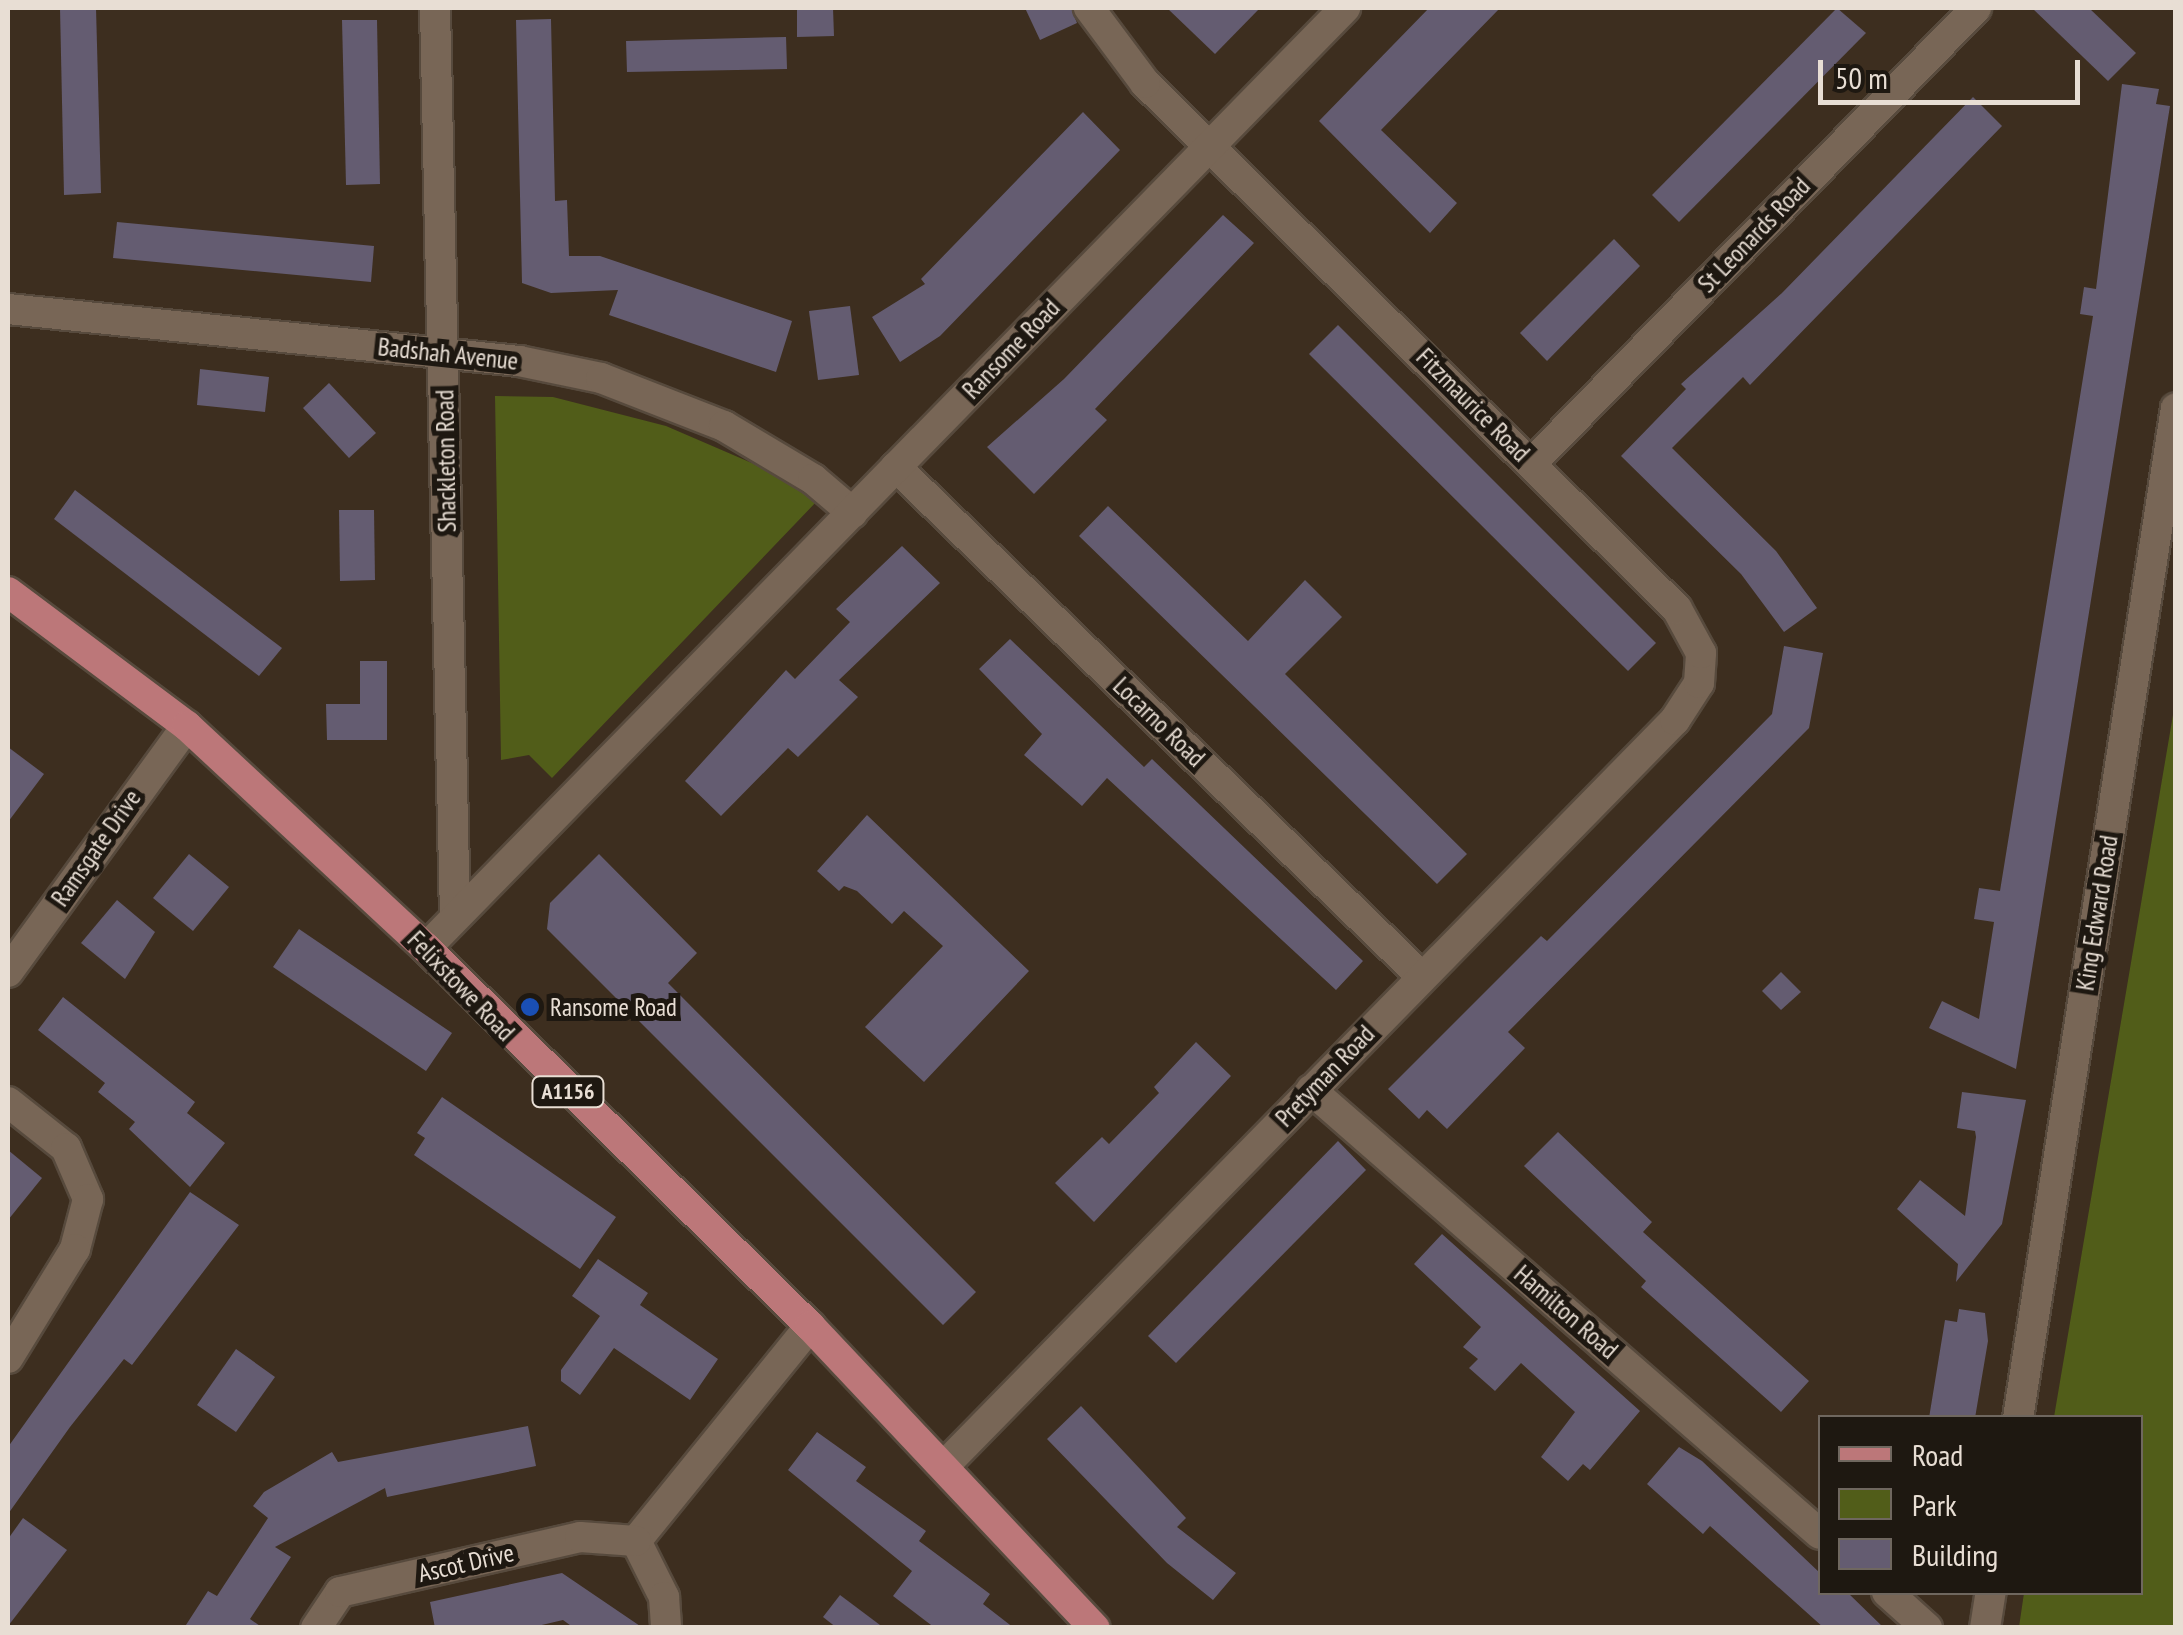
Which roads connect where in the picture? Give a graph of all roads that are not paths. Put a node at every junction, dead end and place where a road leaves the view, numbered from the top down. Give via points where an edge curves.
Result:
1 (435, 8) edge
2 (1089, 8) edge
3 (1345, 8) edge
4 (1976, 8) edge
5 (1212, 144) junction
6 (8, 309) edge
7 (444, 353) junction
8 (2176, 408) edge
9 (1532, 463) junction
10 (896, 467) junction
11 (853, 513) junction
12 (8, 592) edge
13 (1699, 682) joint
14 (187, 726) junction
15 (455, 914) junction
16 (426, 948) junction
17 (8, 972) edge
18 (1421, 976) junction
19 (1311, 1090) junction
20 (8, 1102) edge
21 (810, 1326) junction
22 (8, 1358) edge
23 (2018, 1415) edge
24 (945, 1465) junction
25 (1818, 1532) edge
26 (636, 1541) junction
27 (1890, 1595) edge
28 (1990, 1595) edge
29 (316, 1628) edge
30 (666, 1628) edge
31 (1095, 1628) edge
32 (1927, 1628) edge
33 (1985, 1628) edge

1 - 7 street, Shackleton Road
2 - 5 street, Fitzmaurice Road via 1145,82
3 - 5 street, Ransome Road
4 - 9 street, St Leonards Road
5 - 9 street, Fitzmaurice Road
5 - 10 street, Ransome Road
6 - 7 street, Badshah Avenue
7 - 11 street, Badshah Avenue via 520,360 653,396 724,426 813,479
7 - 15 street, Shackleton Road
8 - 23 street, King Edward Road
9 - 13 street, Fitzmaurice Road via 1686,621 1701,653
10 - 11 street, Ransome Road
10 - 18 street, Locarno Road
11 - 15 street, Ransome Road
12 - 14 main road, Felixstowe Road / A1156
13 - 18 street, Pretyman Road via 1675,720
14 - 16 main road, Felixstowe Road / A1156
14 - 17 street, Ramsgate Drive
15 - 16 street, Ransome Road
16 - 21 main road, Felixstowe Road / A1156
18 - 19 street, Pretyman Road
19 - 24 street, Pretyman Road
19 - 25 street, Hamilton Road
20 - 22 street via 66,1148 88,1199 75,1249
21 - 24 main road, Felixstowe Road / A1156
21 - 26 street
24 - 31 main road, Felixstowe Road / A1156
26 - 29 street, Ascot Drive via 580,1537 340,1592
26 - 30 street via 664,1597
27 - 32 street
28 - 33 street

